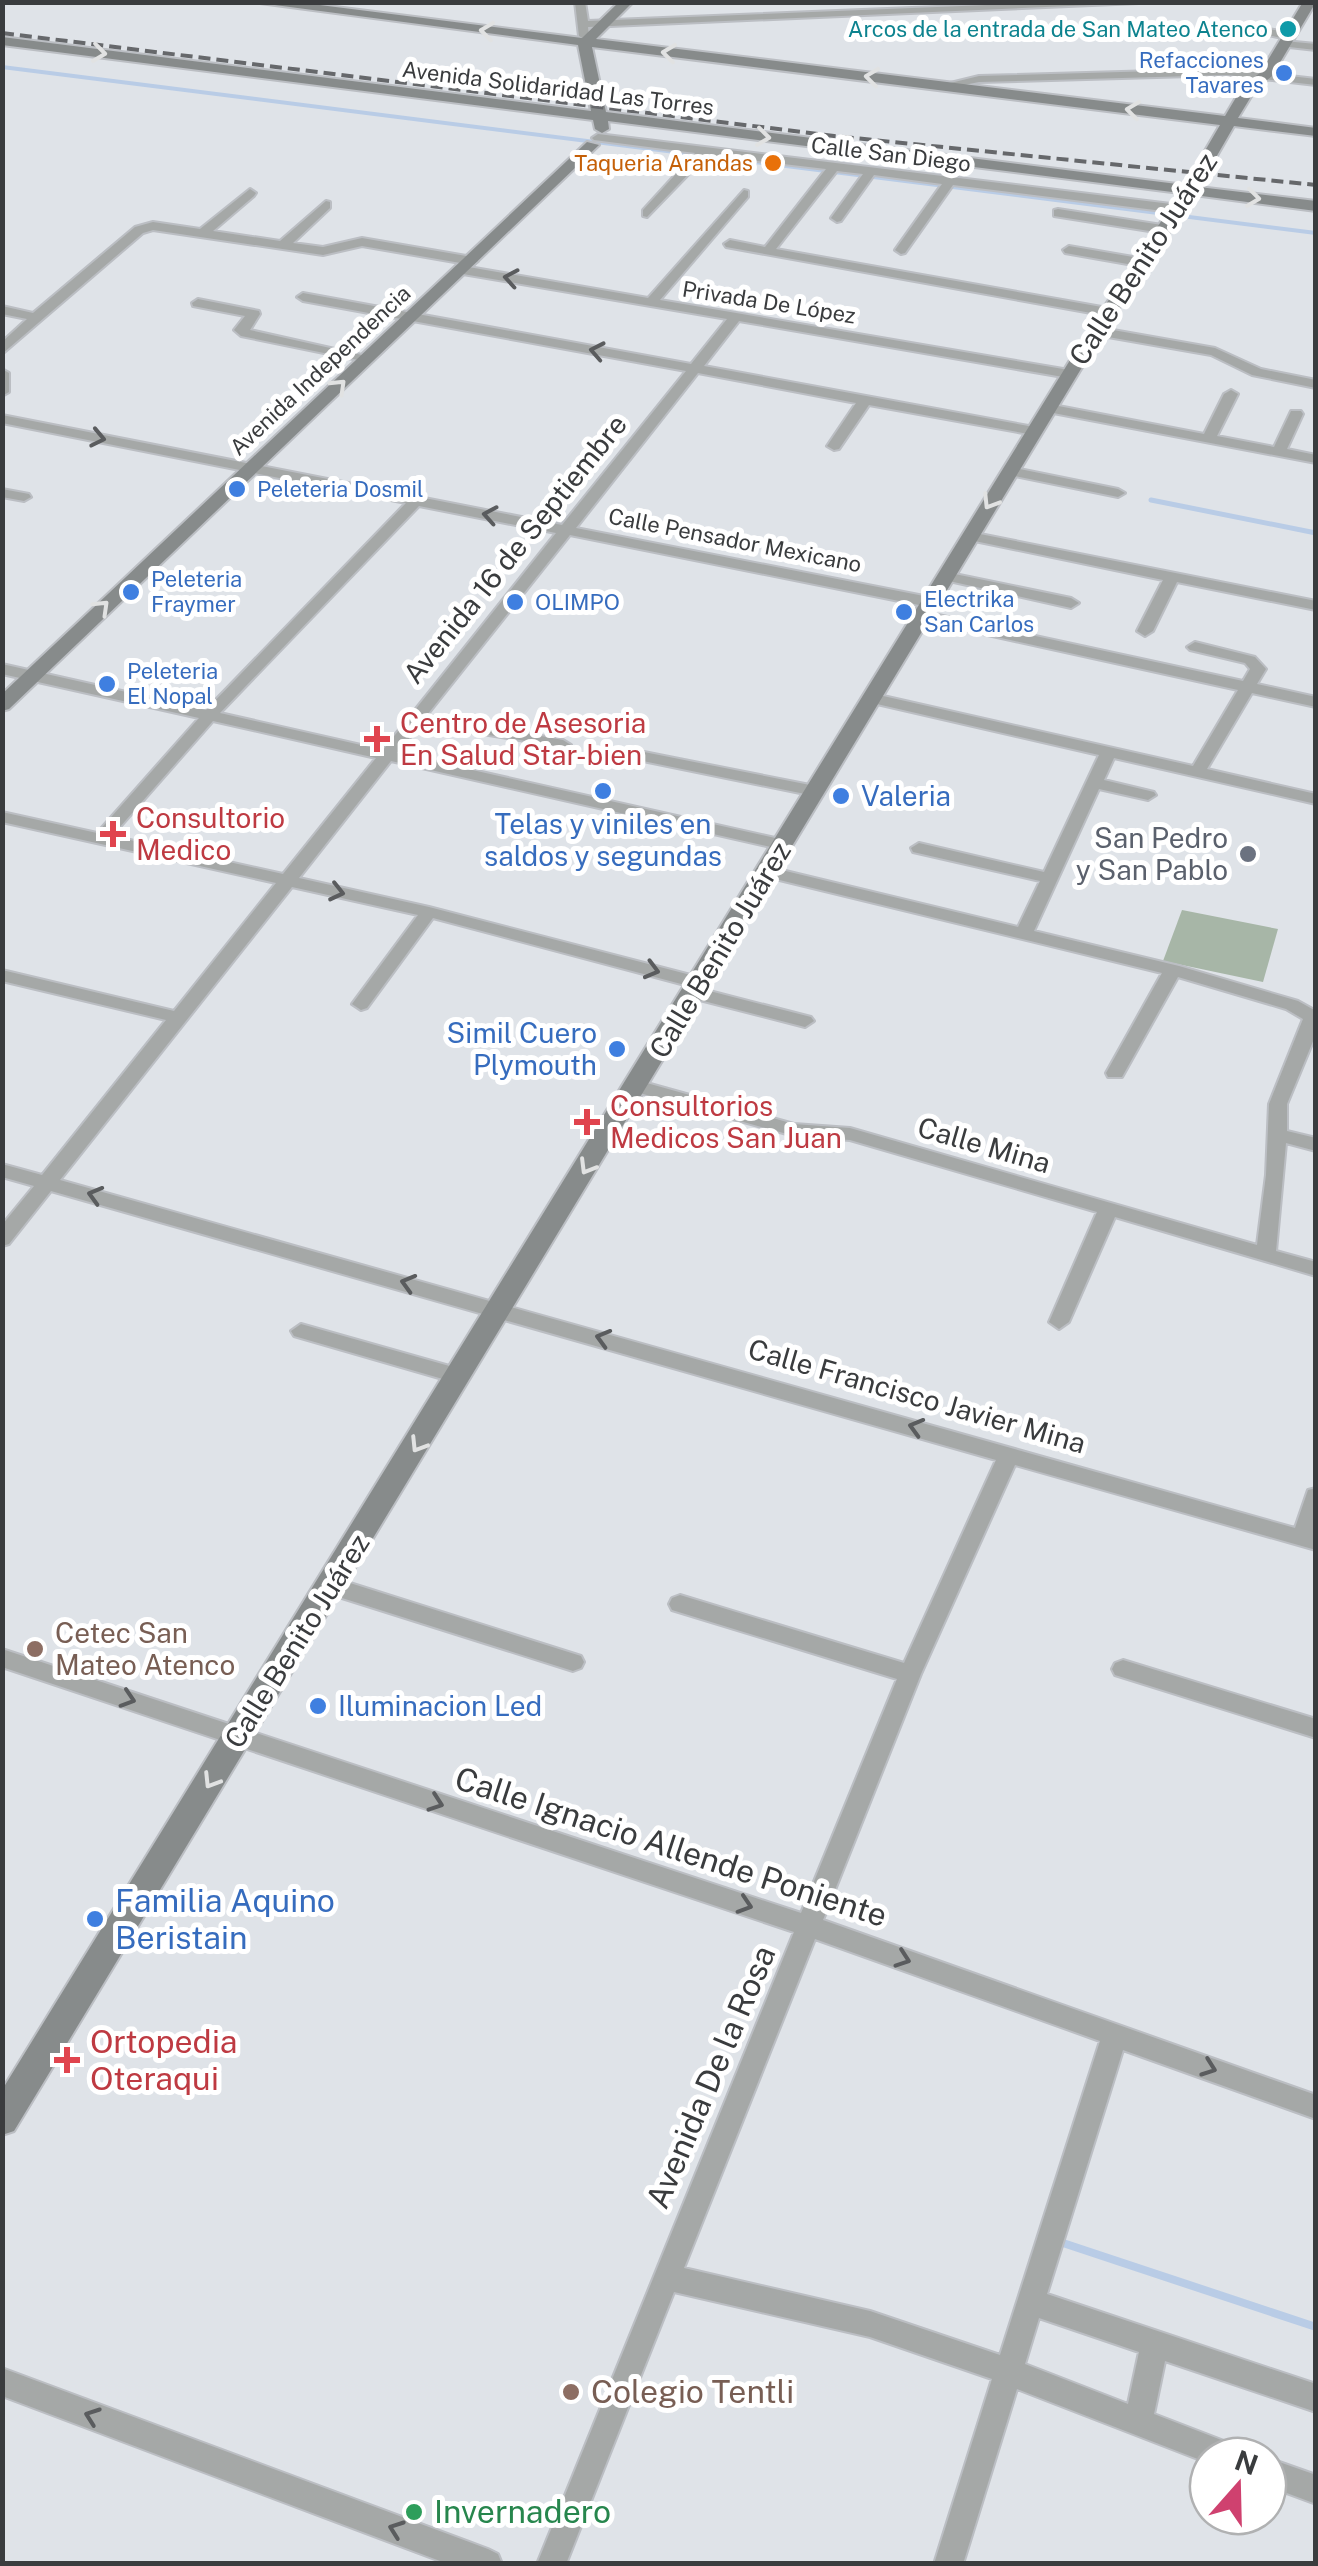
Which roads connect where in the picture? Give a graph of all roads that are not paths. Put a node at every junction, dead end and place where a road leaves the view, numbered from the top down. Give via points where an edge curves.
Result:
1 (259, 2) edge
2 (580, 2) edge
3 (626, 2) edge
4 (706, 2) edge
5 (1157, 2) edge
6 (1293, 2) edge
7 (1310, 2) edge
8 (1308, 18) edge
9 (713, 20) junction
10 (583, 24) junction
11 (600, 26) junction
12 (1283, 37) junction
13 (2, 41) edge
14 (584, 43) junction
15 (1316, 47) edge
16 (1264, 76) junction
17 (1249, 80) junction
18 (1316, 82) edge
19 (944, 86) junction
20 (596, 116) junction
21 (1230, 122) junction
22 (1316, 132) edge
23 (595, 142) junction
24 (701, 155) junction
25 (831, 170) junction
26 (868, 174) junction
27 (948, 184) junction
28 (1190, 190) junction
29 (250, 193) dead end
30 (744, 194) dead end
31 (326, 204) dead end
32 (1316, 206) edge
33 (647, 212) dead end
34 (1058, 213) dead end
35 (1172, 217) junction
36 (836, 218) dead end
37 (204, 232) junction
38 (730, 244) dead end
39 (283, 245) junction
40 (768, 250) junction
41 (901, 250) dead end
42 (1069, 250) dead end
43 (1139, 262) junction
44 (468, 266) junction
45 (303, 297) dead end
46 (198, 302) dead end
47 (651, 303) junction
48 (2, 310) edge
49 (1108, 312) junction
50 (36, 317) junction
51 (413, 317) junction
52 (736, 318) junction
53 (1096, 330) junction
54 (2, 350) edge
55 (368, 358) junction
56 (692, 369) junction
57 (2, 373) edge
58 (1069, 374) junction
59 (1316, 384) edge
60 (2, 392) edge
61 (1231, 394) dead end
62 (865, 400) junction
63 (1048, 408) junction
64 (1296, 414) dead end
65 (2, 419) edge
66 (1034, 432) junction
67 (1209, 438) junction
68 (834, 446) dead end
69 (1279, 452) junction
70 (1316, 459) edge
71 (253, 468) junction
72 (1010, 471) junction
73 (2, 493) edge
74 (1118, 493) dead end
75 (24, 498) dead end
76 (416, 501) junction
77 (565, 528) junction
78 (970, 536) junction
79 (945, 576) junction
80 (1172, 578) junction
81 (1071, 602) dead end
82 (1316, 606) edge
83 (924, 609) junction
84 (1146, 631) dead end
85 (1195, 647) dead end
86 (2, 669) edge
87 (32, 675) junction
88 (1248, 688) junction
89 (870, 698) junction
90 (1316, 702) edge
91 (2, 705) edge
92 (211, 714) junction
93 (415, 718) junction
94 (562, 745) dead end
95 (1109, 751) junction
96 (390, 754) junction
97 (639, 756) dead end
98 (1198, 772) junction
99 (1094, 783) junction
100 (815, 791) junction
101 (1148, 795) dead end
102 (1316, 798) edge
103 (2, 817) edge
104 (99, 841) junction
105 (784, 845) junction
106 (919, 848) dead end
107 (769, 872) junction
108 (1050, 878) junction
109 (288, 881) junction
110 (429, 912) junction
111 (1024, 934) junction
112 (1172, 970) junction
113 (2, 975) edge
114 (698, 988) junction
115 (362, 1004) dead end
116 (180, 1018) junction
117 (1314, 1019) edge
118 (805, 1021) dead end
119 (1114, 1073) dead end
120 (636, 1086) junction
121 (1279, 1135) junction
122 (1316, 1145) edge
123 (2, 1170) edge
124 (48, 1182) junction
125 (1108, 1210) junction
126 (2, 1239) edge
127 (1266, 1254) junction
128 (1316, 1269) edge
129 (502, 1309) junction
130 (1059, 1322) dead end
131 (301, 1331) dead end
132 (460, 1376) junction
133 (1010, 1453) junction
134 (1316, 1496) edge
135 (1309, 1540) edge
136 (331, 1586) junction
137 (680, 1604) dead end
138 (2, 1658) edge
139 (573, 1662) dead end
140 (1124, 1670) dead end
141 (910, 1674) junction
142 (1316, 1729) edge
143 (239, 1736) junction
144 (811, 1927) junction
145 (1115, 2034) junction
146 (1316, 2107) edge
147 (2, 2120) edge
148 (666, 2277) junction
149 (1029, 2300) junction
150 (1155, 2343) junction
151 (1006, 2371) junction
152 (2, 2382) edge
153 (1316, 2398) edge
154 (1138, 2422) junction
155 (1188, 2441) edge
156 (1288, 2480) edge
157 (1316, 2490) edge
158 (488, 2564) edge
159 (552, 2564) edge
160 (948, 2564) edge

14 -> 1 main road, Avenida Solidaridad Las Torres
2 - 10 street
3 - 11 main road
4 - 9 street
5 - 9 street
6 - 12 main road, Calle Benito Juárez
7 - 8 main road, Calle Benito Juárez
8 - 12 main road, Calle Benito Juárez
9 - 11 street
10 - 11 street
10 - 14 street
11 - 14 main road
12 - 15 street
12 - 16 main road, Calle Benito Juárez
12 - 17 main road, Calle Benito Juárez
13 -> 20 main road, Avenida Solidaridad Las Torres
19 -> 14 main road, Avenida Solidaridad Las Torres
14 - 20 main road
16 - 17 main road, Calle Benito Juárez
16 - 18 street
17 - 19 street via 979,79
17 - 21 main road, Calle Benito Juárez
21 -> 19 main road, Avenida Solidaridad Las Torres
20 - 23 main road via 602,123
20 -> 28 main road, Avenida Solidaridad Las Torres
21 - 22 main road, Avenida Solidaridad Las Torres
21 - 28 main road, Calle Benito Juárez
23 - 24 street, Calle San Diego
23 - 44 main road, Avenida Independencia
24 - 25 street, Calle San Diego
24 - 33 street
25 - 26 street, Calle San Diego
25 - 40 street
26 - 27 street, Calle San Diego
26 - 36 street
27 - 35 street, Calle San Diego
27 - 41 street
28 -> 32 main road
28 - 35 main road, Calle Benito Juárez
29 - 37 street
30 - 47 street
31 - 39 street
34 - 35 street
35 - 43 main road, Calle Benito Juárez
37 - 39 street, Privada De López
37 - 50 street, Privada De López via 139,230
38 - 40 street
39 - 44 street, Privada De López via 323,251 362,242
40 - 49 street
42 - 43 street
43 - 49 main road, Calle Benito Juárez
47 -> 44 street, Privada De López
44 - 51 main road, Avenida Independencia
45 - 51 street
46 - 55 street via 254,314 240,330 246,334
47 - 52 street, Privada De López
48 - 50 street
49 - 53 main road, Calle Benito Juárez
50 - 54 street, Privada De López
51 - 55 main road, Avenida Independencia
56 -> 51 street
52 - 56 street, Avenida 16 de Septiembre
52 - 58 street, Privada De López
53 - 58 main road, Calle Benito Juárez
53 - 59 street via 1215,352 1257,372
71 -> 55 main road, Avenida Independencia
56 - 62 street
56 - 77 street, Avenida 16 de Septiembre
57 - 60 street
58 - 63 main road, Calle Benito Juárez
61 - 67 street
62 - 66 street
62 - 68 street
63 - 66 main road, Calle Benito Juárez
63 - 67 street
64 - 69 street
65 -> 71 street, Calle Pensador Mexicano
66 - 72 main road, Calle Benito Juárez
67 - 69 street
69 - 70 street
71 - 76 street, Calle Pensador Mexicano
87 -> 71 main road, Avenida Independencia
72 - 74 street
72 -> 78 main road, Calle Benito Juárez
73 - 75 street
77 -> 76 street, Calle Pensador Mexicano
76 - 92 street
77 - 83 street, Calle Pensador Mexicano
77 - 93 street, Avenida 16 de Septiembre
78 - 79 main road, Calle Benito Juárez
78 - 80 street
79 - 81 street
79 - 83 main road, Calle Benito Juárez
80 - 82 street
80 - 84 street
83 - 88 street, Calle Pensador Mexicano
83 - 89 main road, Calle Benito Juárez
85 - 88 street via 1256,664
86 - 87 street
87 - 91 main road, Avenida Independencia
87 - 92 street
88 - 90 street, Calle Pensador Mexicano
88 - 98 street
89 - 95 street
89 - 100 main road, Calle Benito Juárez
92 - 96 street
92 - 104 street
93 - 94 street
93 - 96 street, Avenida 16 de Septiembre
95 - 98 street
95 - 99 street
96 - 105 street
96 - 109 street, Avenida 16 de Septiembre
97 - 100 street
98 - 102 street
99 - 101 street
99 - 108 street
100 - 105 main road, Calle Benito Juárez
103 - 104 street
104 - 109 street
105 - 107 main road, Calle Benito Juárez
106 - 108 street
107 - 111 street
107 - 114 main road, Calle Benito Juárez
108 - 111 street
109 -> 110 street
109 - 116 street, Avenida 16 de Septiembre
110 -> 114 street
110 - 115 street
111 - 112 street
112 - 117 street via 1292,1005
112 - 119 street
113 - 116 street
114 - 118 street
114 - 120 main road, Calle Benito Juárez
116 - 124 street, Avenida 16 de Septiembre
117 - 121 street via 1278,1104
120 - 125 street, Calle Mina via 794,1130 850,1134
120 -> 129 main road, Calle Benito Juárez
121 - 122 street
121 - 127 street
123 - 124 street, Calle Francisco Javier Mina
124 - 126 street, Avenida 16 de Septiembre
129 -> 124 street, Calle Francisco Javier Mina
125 - 127 street, Calle Mina
125 - 130 street
127 - 128 street, Calle Mina
129 - 132 main road, Calle Benito Juárez
133 -> 129 street, Calle Francisco Javier Mina
131 - 132 street
132 -> 136 main road, Calle Benito Juárez
133 - 135 street, Calle Francisco Javier Mina
133 - 141 street, Avenida De la Rosa
134 - 135 street
136 - 139 street
136 - 143 main road, Calle Benito Juárez
137 - 141 street
138 -> 143 street, Calle Ignacio Allende Poniente
140 - 142 street
141 - 144 street, Avenida De la Rosa
143 -> 144 street, Calle Ignacio Allende Poniente
143 -> 147 main road, Calle Benito Juárez
144 -> 145 street, Calle Ignacio Allende Poniente
144 - 148 street, Avenida De la Rosa
145 -> 146 street, Calle Ignacio Allende Poniente
145 - 149 street
148 - 151 street via 870,2324
148 - 159 street, Avenida De la Rosa
149 - 150 street
149 - 151 street
150 - 153 street
150 - 154 street
151 - 154 street
151 - 160 street
158 -> 152 street
154 - 155 street
156 - 157 street

